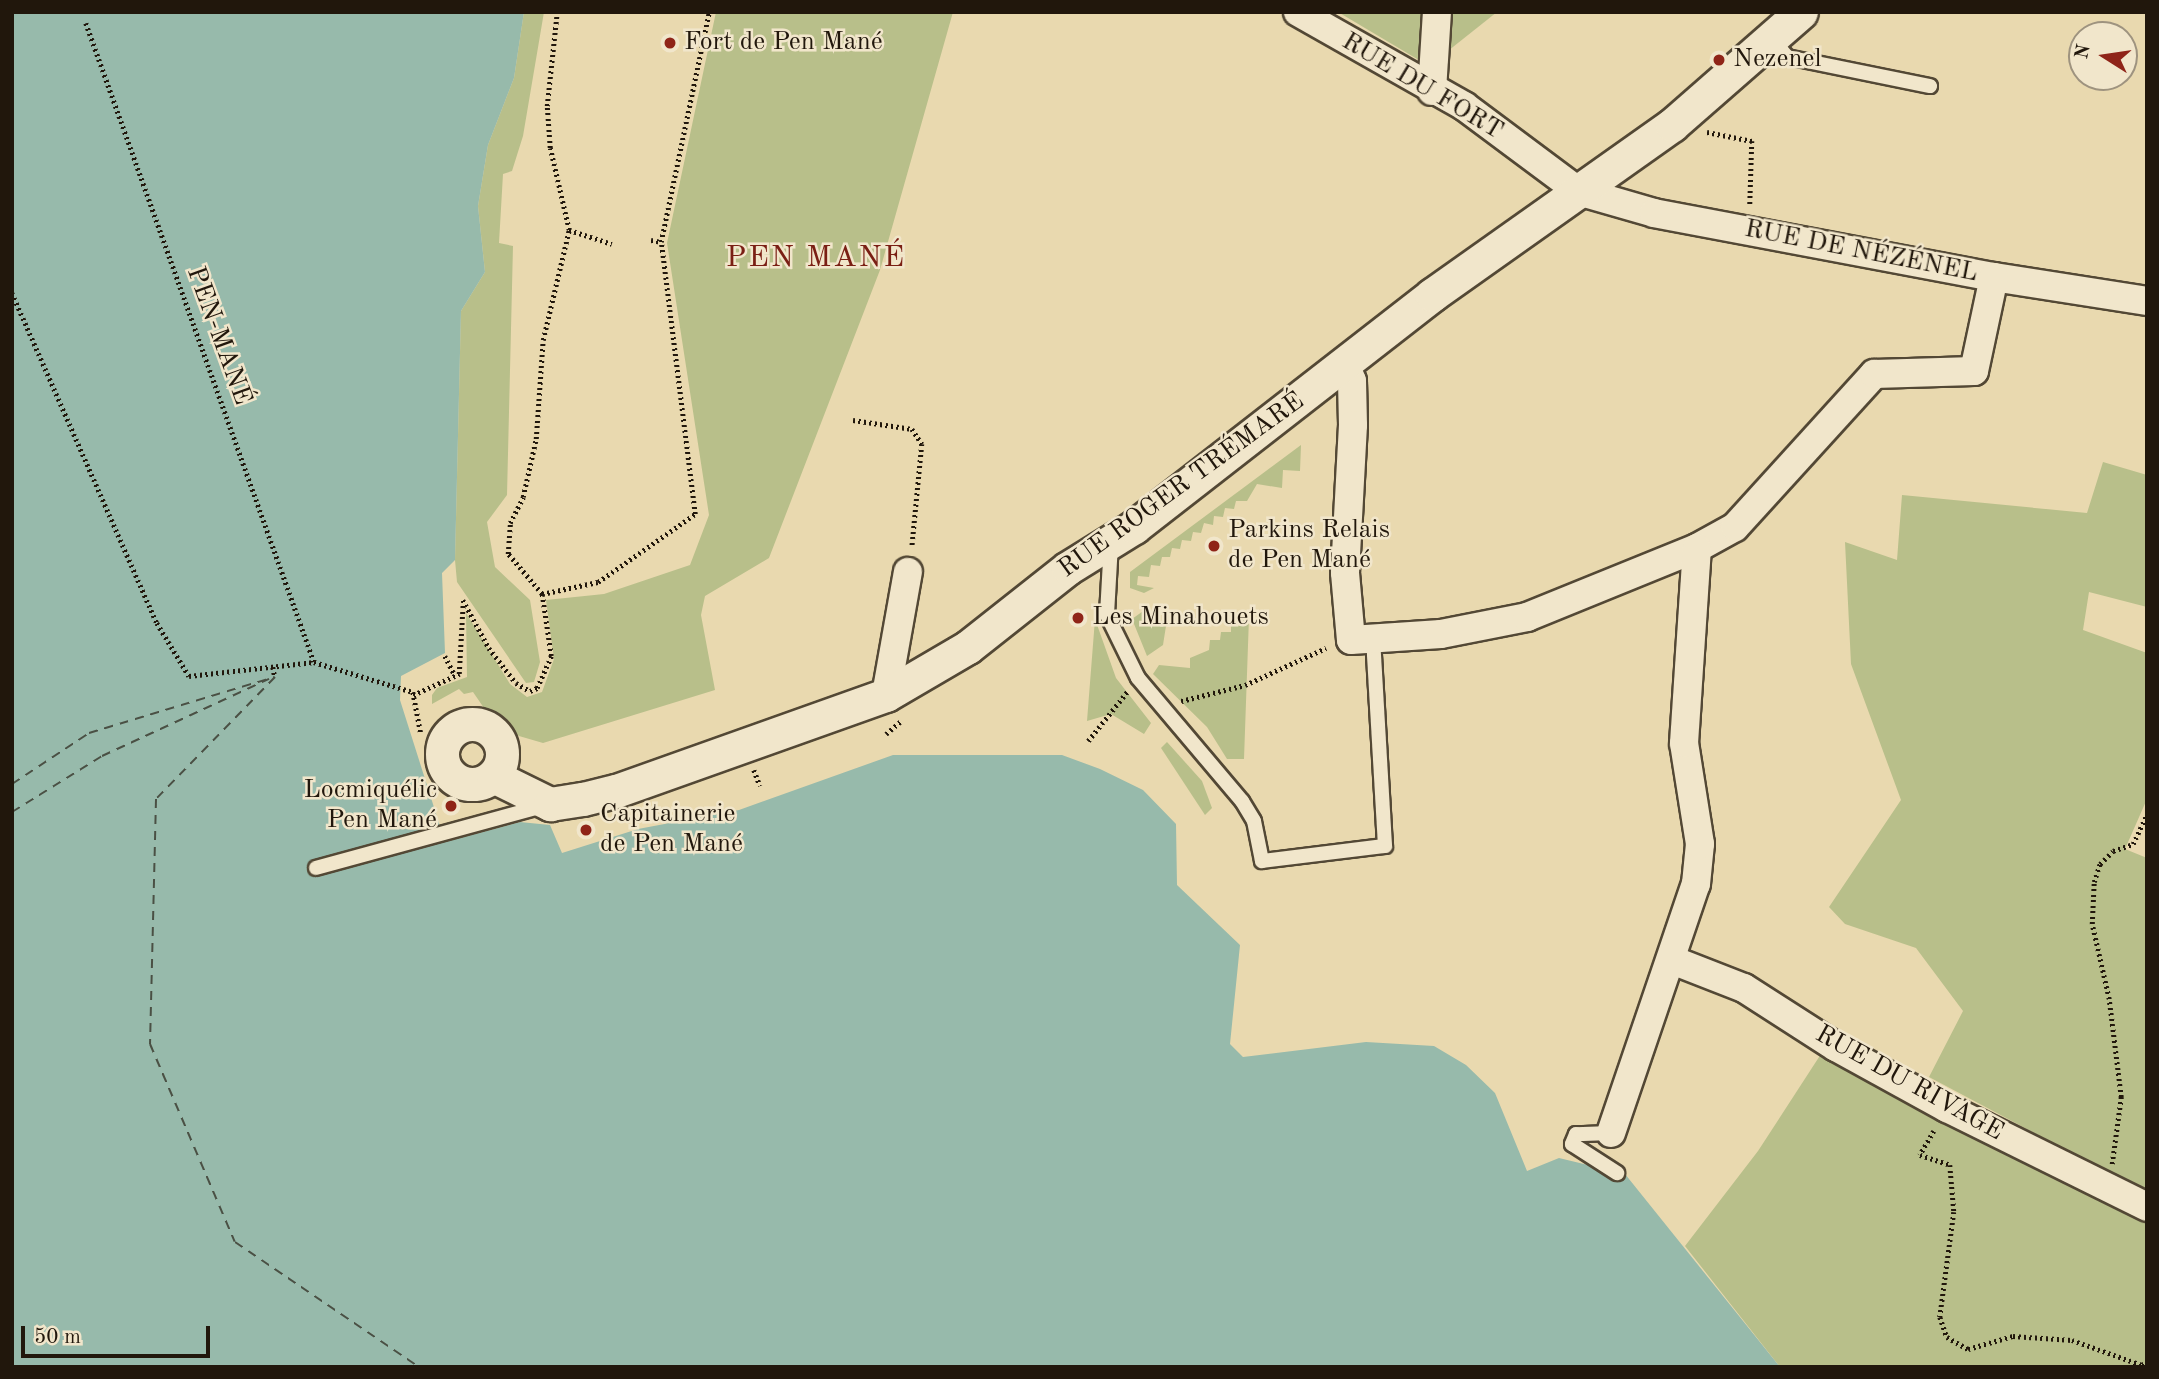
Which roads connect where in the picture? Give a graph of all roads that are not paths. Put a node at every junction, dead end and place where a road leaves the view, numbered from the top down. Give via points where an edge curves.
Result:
1 (1298, 12) edge
2 (1437, 12) edge
3 (1801, 12) edge
4 (1772, 39) junction
5 (1930, 86) dead end
6 (1432, 91) junction
7 (1578, 191) junction
8 (1994, 277) junction
9 (2147, 301) edge
10 (1345, 365) junction
11 (1112, 542) junction
12 (1697, 548) junction
13 (908, 572) road end
14 (1362, 639) junction
15 (887, 695) junction
16 (493, 776) dead end
17 (550, 804) junction
18 (316, 868) dead end
19 (1672, 960) junction
20 (1611, 1133) joint
21 (1617, 1173) dead end
22 (2147, 1207) edge

1 - 6 street, RUE DU FORT
2 - 6 street
3 - 4 street, RUE ROGER TRÉMARÉ
4 - 5 lane via 1787,57
4 - 7 street, RUE ROGER TRÉMARÉ via 1672,125
6 - 7 street, RUE DU FORT via 1464,106
7 - 8 street, RUE DE NÉZÉNEL via 1654,213
7 - 10 street, RUE ROGER TRÉMARÉ
8 - 9 street, RUE DE NÉZÉNEL
8 - 12 street via 1974,371 1874,374 1735,527
10 - 11 street, RUE ROGER TRÉMARÉ
10 - 14 street via 1352,381 1353,425 1345,573
11 - 14 lane via 1107,615 1138,678 1242,801 1254,821 1262,861 1385,846
11 - 15 street, RUE ROGER TRÉMARÉ via 1068,568 968,647
12 - 14 street via 1527,617 1441,634
12 - 19 street via 1684,743 1700,844 1696,884
13 - 15 street
15 - 17 street, RUE ROGER TRÉMARÉ via 617,792
16 - 17 street
17 - 18 lane
19 - 20 street
19 - 22 street, RUE DU RIVAGE via 1744,988 1836,1047 1947,1108
20 - 21 lane via 1576,1134 1572,1144

